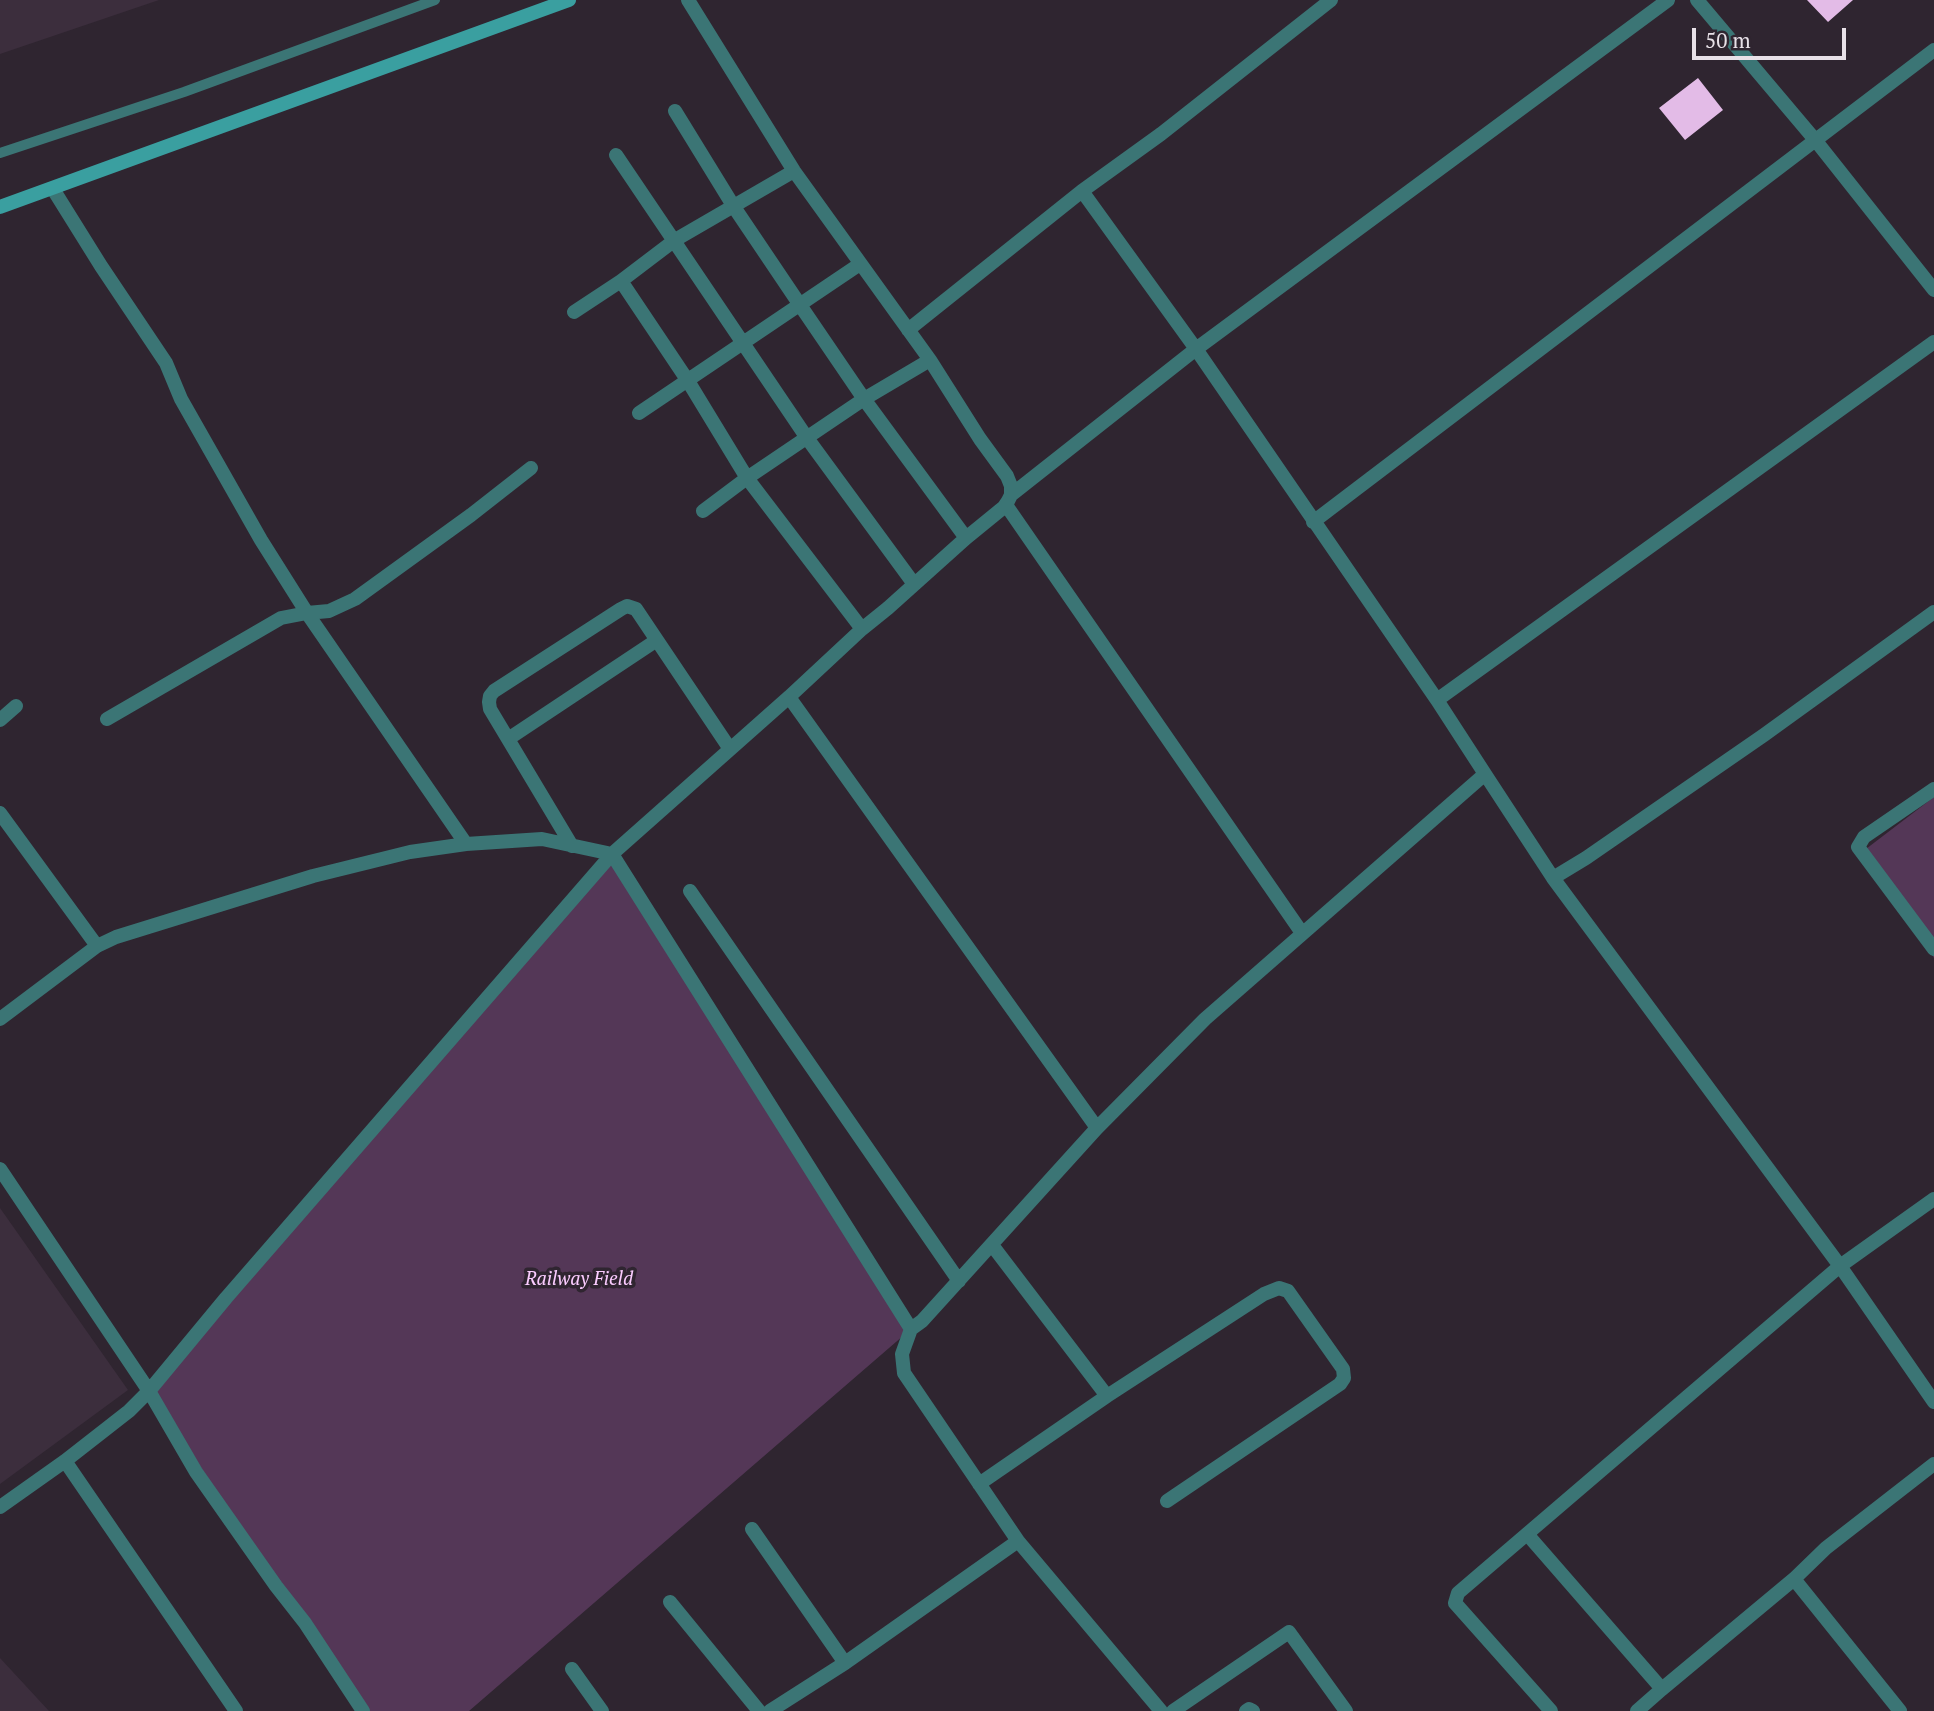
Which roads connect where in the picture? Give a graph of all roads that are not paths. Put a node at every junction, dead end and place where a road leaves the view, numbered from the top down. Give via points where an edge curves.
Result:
1 (435, 0) edge
2 (569, 0) edge
3 (688, 0) edge
4 (1331, 0) edge
5 (1668, 0) edge
6 (1697, 0) edge
7 (1934, 50) edge
8 (675, 111) dead end
9 (1816, 141) junction
10 (0, 153) edge
11 (616, 155) dead end
12 (794, 171) junction
13 (54, 189) junction
14 (1082, 191) junction
15 (0, 207) edge
16 (733, 207) junction
17 (675, 240) junction
18 (860, 264) junction
19 (621, 281) junction
20 (1934, 290) edge
21 (800, 305) junction
22 (574, 312) dead end
23 (908, 330) junction
24 (742, 342) junction
25 (1934, 342) edge
26 (1196, 349) junction
27 (930, 360) junction
28 (688, 382) junction
29 (864, 399) junction
30 (639, 413) dead end
31 (807, 438) junction
32 (531, 468) dead end
33 (747, 478) junction
34 (1009, 500) junction
35 (703, 511) dead end
36 (1313, 522) junction
37 (965, 538) junction
38 (914, 584) junction
39 (307, 612) junction
40 (1934, 612) edge
41 (862, 629) junction
42 (657, 640) junction
43 (789, 697) junction
44 (1437, 699) junction
45 (16, 706) dead end
46 (107, 719) dead end
47 (0, 720) edge
48 (508, 739) junction
49 (730, 748) junction
50 (1485, 774) junction
51 (1934, 789) edge
52 (0, 813) edge
53 (466, 844) junction
54 (572, 846) junction
55 (612, 854) junction
56 (1553, 878) junction
57 (690, 891) dead end
58 (1301, 933) junction
59 (97, 946) junction
60 (1934, 949) edge
61 (0, 1019) edge
62 (1097, 1128) junction
63 (0, 1169) edge
64 (1934, 1199) edge
65 (992, 1245) junction
66 (1840, 1266) junction
67 (959, 1281) junction
68 (911, 1329) junction
69 (149, 1391) junction
70 (1107, 1396) junction
71 (1934, 1402) edge
72 (65, 1461) junction
73 (1934, 1464) edge
74 (979, 1484) junction
75 (1167, 1501) dead end
76 (0, 1507) edge
77 (752, 1529) dead end
78 (1527, 1534) junction
79 (1018, 1541) junction
80 (1794, 1579) junction
81 (670, 1602) dead end
82 (845, 1662) junction
83 (572, 1669) dead end
84 (1662, 1689) junction
85 (236, 1711) edge
86 (363, 1711) edge
87 (602, 1711) edge
88 (759, 1711) edge
89 (770, 1711) edge
90 (1161, 1711) edge
91 (1173, 1711) edge
92 (1246, 1711) edge
93 (1252, 1711) edge
94 (1346, 1711) edge
95 (1551, 1711) edge
96 (1637, 1711) edge
97 (1899, 1711) edge

1 - 10 lane via 184,92
2 - 13 street
3 - 12 street
4 - 14 street
5 - 26 street
6 - 9 street
7 - 9 street
8 - 16 street
9 - 20 street
9 - 36 street
11 - 17 street
12 - 16 street
12 - 18 street
13 - 15 street
13 - 39 street via 166,363 181,399
14 - 23 street
14 - 26 street
16 - 17 street
16 - 21 street
17 - 19 street
17 - 24 street
18 - 21 street
18 - 23 street
19 - 22 street
19 - 28 street
21 - 24 street
21 - 29 street
23 - 27 street
24 - 28 street
24 - 31 street
25 - 44 street
26 - 34 street
26 - 36 street
27 - 29 street
27 - 34 street via 1007,476
28 - 30 street
28 - 33 street
29 - 31 street
29 - 37 street
31 - 33 street
31 - 38 street
32 - 39 street via 355,599 330,611
33 - 35 street
33 - 41 street
34 - 37 street
34 - 58 street
36 - 44 street
37 - 38 street
38 - 41 street
39 - 46 street via 281,618
39 - 53 street
40 - 56 street via 1764,735
41 - 43 street
42 - 48 street
42 - 48 street via 636,609 627,606 494,691 491,709
42 - 49 street
43 - 49 street
43 - 62 street
44 - 50 street
45 - 47 street
48 - 54 street
49 - 55 street
50 - 56 street
50 - 58 street
51 - 60 street via 1864,837 1858,847
52 - 59 street
53 - 54 street via 542,839
53 - 59 street via 410,852 313,876
54 - 55 street
55 - 68 street
55 - 69 street
56 - 66 street
57 - 67 street
58 - 62 street via 1205,1019
59 - 61 street
62 - 65 street
63 - 69 street
64 - 66 street
65 - 67 street
65 - 70 street
66 - 71 street
66 - 78 street
67 - 68 street
68 - 74 street via 902,1354 904,1373
69 - 72 street
69 - 86 street via 196,1472
70 - 74 street
70 - 75 street via 1279,1288 1291,1294 1343,1369 1340,1384
72 - 76 street
72 - 85 street
73 - 80 street via 1826,1548
74 - 79 street
77 - 82 street
78 - 84 street
78 - 95 street via 1458,1592 1455,1603
79 - 82 street
79 - 90 street
80 - 84 street
80 - 97 street
81 - 88 street
82 - 89 street
83 - 87 street
84 - 96 street
91 - 94 street via 1289,1632
92 - 93 street

